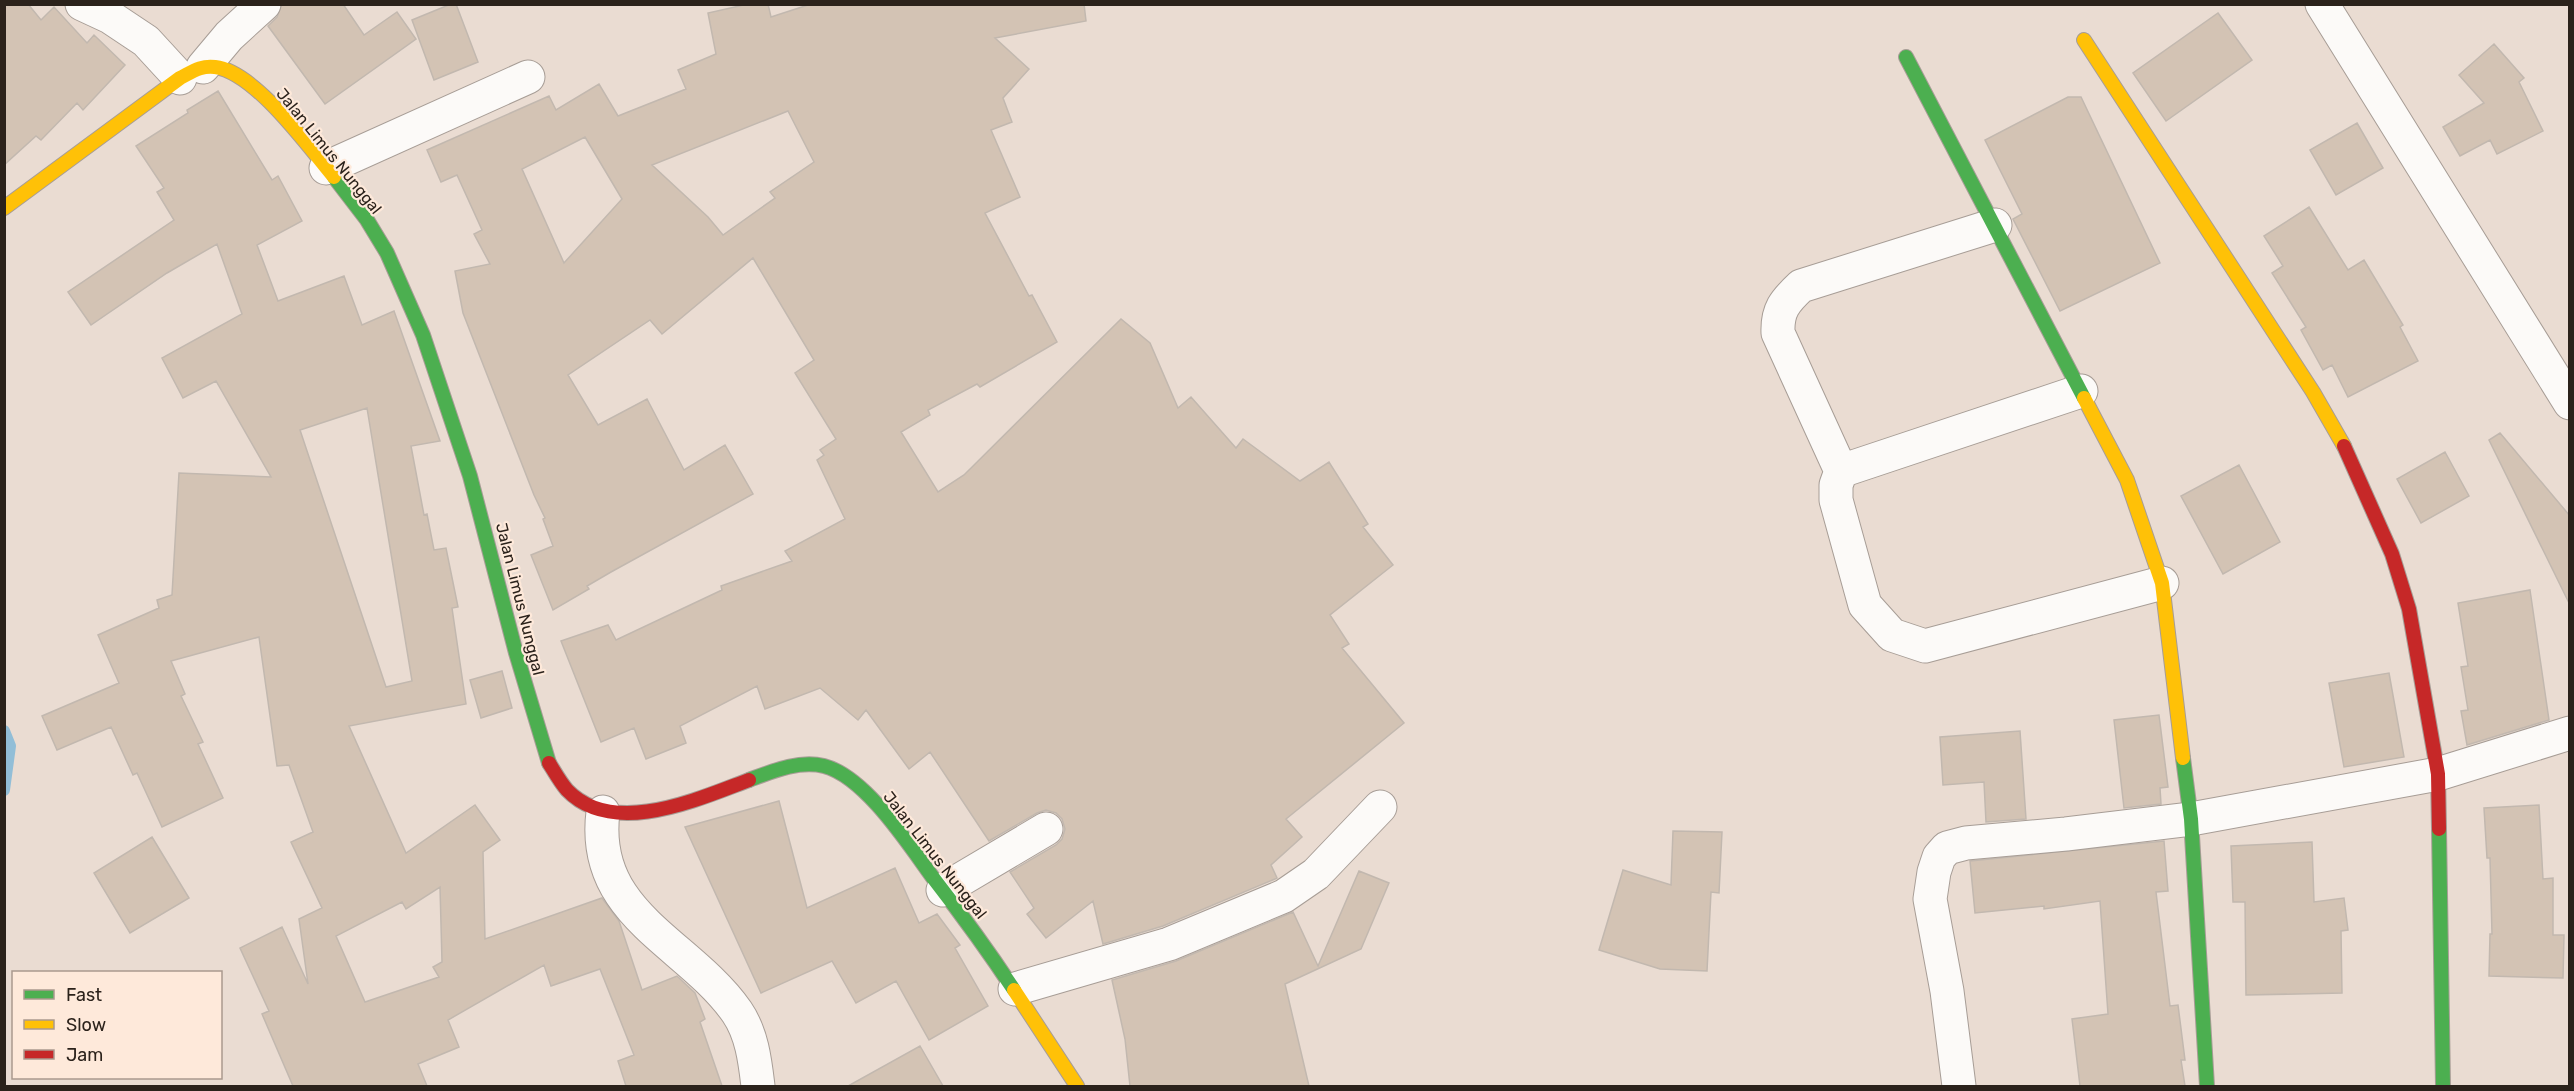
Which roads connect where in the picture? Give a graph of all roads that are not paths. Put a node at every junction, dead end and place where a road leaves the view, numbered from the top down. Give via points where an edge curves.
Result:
1 (82, 4) edge
2 (264, 4) edge
3 (2322, 4) edge
4 (2084, 40) dead end
5 (1906, 57) dead end
6 (191, 72) junction
7 (528, 77) dead end
8 (326, 168) junction
9 (4, 208) edge
10 (1995, 225) junction
11 (2081, 391) junction
12 (2570, 403) edge
13 (1841, 471) junction
14 (2162, 583) junction
15 (2570, 733) edge
16 (2438, 774) junction
17 (1380, 807) dead end
18 (603, 812) junction
19 (2191, 819) junction
20 (1046, 829) dead end
21 (943, 890) junction
22 (1016, 989) junction
23 (758, 1086) edge
24 (1077, 1086) edge
25 (1959, 1086) edge
26 (2207, 1086) edge
27 (2444, 1086) edge

1 - 6 street via 110,17
2 - 6 street
3 - 12 street
4 - 16 street via 2340,438 2392,554 2409,609
5 - 10 street
6 - 8 street, Jalan Limus Nunggal via 222,69 251,86 269,101
6 - 9 street
7 - 8 street
8 - 18 street, Jalan Limus Nunggal via 375,232 411,299 476,491 517,661 548,762 573,796
10 - 11 street
10 - 13 street via 1801,286 1787,299 1777,317 1778,333
11 - 13 street
11 - 14 street via 2127,480
13 - 14 street via 1836,500 1865,605 1892,635 1925,646
14 - 19 street
15 - 16 street
16 - 19 street
16 - 27 street
17 - 22 street via 1316,874 1284,896 1169,944
18 - 21 street, Jalan Limus Nunggal via 642,813 696,800 787,766 826,767 864,791
18 - 23 street via 601,841 613,880 637,917 736,1012 748,1034
19 - 25 street via 1966,843 1947,848 1939,857 1930,899
19 - 26 street
20 - 21 street
21 - 22 street, Jalan Limus Nunggal
22 - 24 street, Jalan Limus Nunggal

